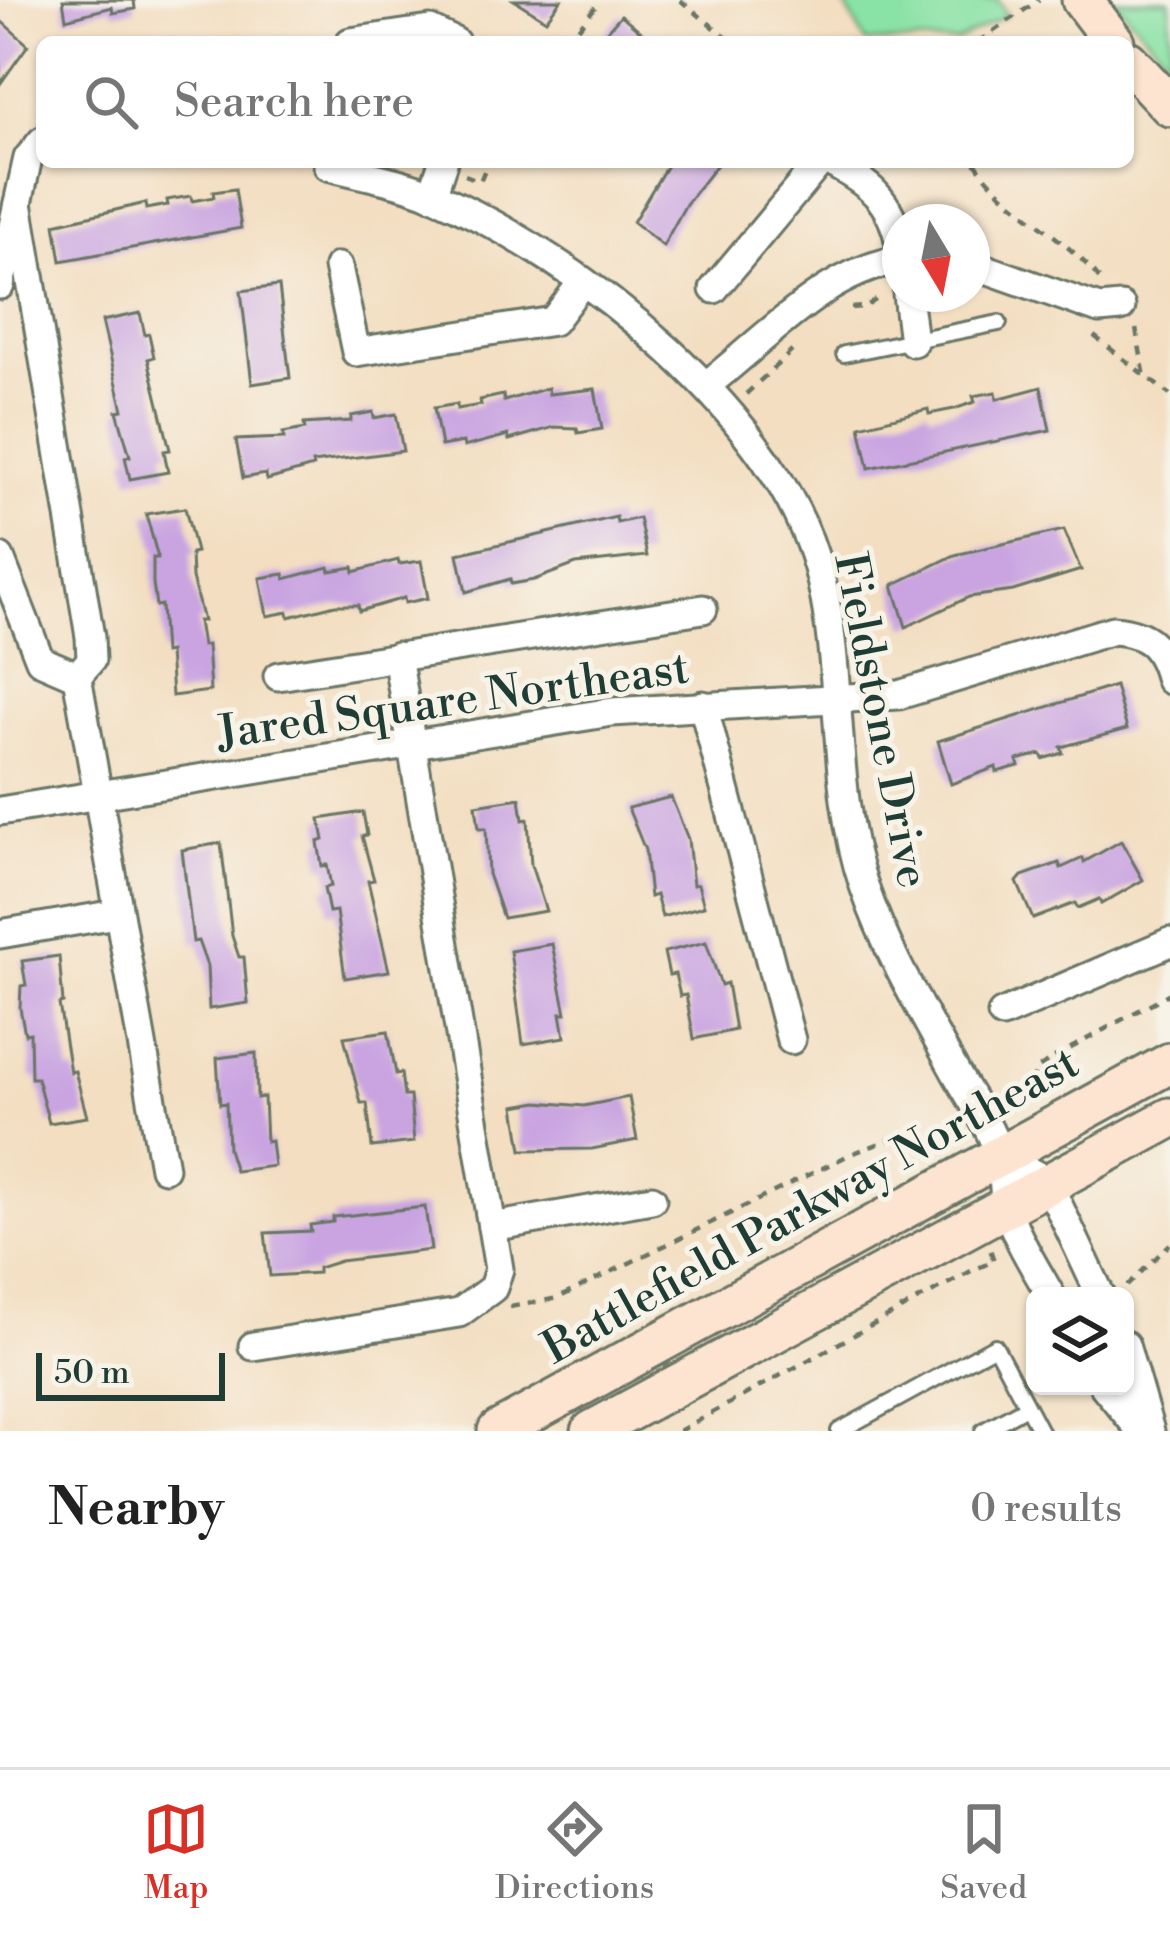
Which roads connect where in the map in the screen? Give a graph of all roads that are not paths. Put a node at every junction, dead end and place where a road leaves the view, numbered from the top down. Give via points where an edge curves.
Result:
1 (1082, 0) edge
2 (390, 36) edge
3 (442, 36) edge
4 (1109, 36) edge
5 (1134, 67) edge
6 (1170, 106) edge
7 (36, 155) edge
8 (335, 168) edge
9 (441, 168) edge
10 (815, 168) edge
11 (841, 168) edge
12 (432, 194) junction
13 (18, 203) junction
14 (885, 204) edge
15 (882, 265) edge
16 (338, 267) dead end
17 (990, 270) edge
18 (581, 284) junction
19 (0, 285) edge
20 (714, 289) dead end
21 (1121, 308) road end
22 (908, 312) edge
23 (999, 323) dead end
24 (913, 342) junction
25 (844, 355) dead end
26 (708, 384) junction
27 (0, 558) edge
28 (703, 609) dead end
29 (397, 656) junction
30 (77, 676) junction
31 (278, 676) dead end
32 (1170, 680) edge
33 (836, 701) junction
34 (703, 705) junction
35 (410, 741) junction
36 (95, 795) junction
37 (0, 811) edge
38 (116, 914) junction
39 (0, 934) edge
40 (1170, 942) edge
41 (1001, 1013) dead end
42 (791, 1040) dead end
43 (1170, 1063) edge
44 (1170, 1118) edge
45 (992, 1138) junction
46 (164, 1168) dead end
47 (1047, 1181) junction
48 (652, 1199) dead end
49 (1006, 1203) junction
50 (492, 1227) junction
51 (1107, 1283) edge
52 (1047, 1287) edge
53 (253, 1346) dead end
54 (1134, 1384) edge
55 (1112, 1395) edge
56 (1026, 1407) junction
57 (498, 1431) edge
58 (592, 1431) edge
59 (838, 1431) edge
60 (983, 1431) edge
61 (1040, 1431) edge
62 (1145, 1431) edge

1 - 4 main road
2 - 3 street
5 - 6 main road
7 - 13 street
8 - 12 street, Fieldstone Drive
9 - 12 street
10 - 20 street
11 - 14 street via 872,184
12 - 18 street, Fieldstone Drive
13 - 19 street
13 - 30 street via 90,637 91,660
15 - 26 street via 820,293
16 - 18 street via 356,352 553,321
17 - 21 street via 1099,309
18 - 26 street, Fieldstone Drive
22 - 24 street
23 - 24 lane
24 - 25 lane
26 - 33 street, Fieldstone Drive via 788,494 820,573
27 - 30 street via 40,661
28 - 29 street
29 - 31 street
29 - 35 street
30 - 36 street
32 - 33 street, Jared Square Northeast via 1153,641 1113,630 898,695
33 - 34 street, Jared Square Northeast
33 - 45 street, Fieldstone Drive via 864,886 907,985
34 - 35 street, Jared Square Northeast
34 - 42 street
35 - 36 street, Jared Square Northeast
35 - 50 street
36 - 37 street, Jared Square Northeast
36 - 38 street
38 - 39 street
38 - 46 street
40 - 41 street
43 - 45 main road, Battlefield Parkway Northeast
44 - 47 main road, Battlefield Parkway Northeast
45 - 47 street
45 - 49 street
45 - 57 main road, Battlefield Parkway Northeast
47 - 49 main road, Battlefield Parkway Northeast
47 - 51 street
48 - 50 street
49 - 52 street
49 - 58 main road, Battlefield Parkway Northeast
50 - 53 street via 499,1269 493,1288 459,1313
54 - 62 street
55 - 62 street
56 - 59 lane via 994,1346
56 - 60 lane
56 - 61 lane

